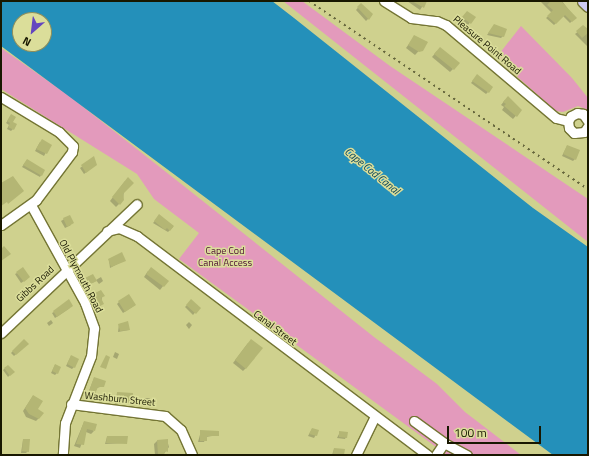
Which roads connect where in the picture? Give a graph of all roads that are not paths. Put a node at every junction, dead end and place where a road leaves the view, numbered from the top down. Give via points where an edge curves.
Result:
1 (384, 1) edge
2 (583, 1) edge
3 (588, 6) edge
4 (1, 97) edge
5 (568, 121) junction
6 (588, 121) edge
7 (588, 126) edge
8 (137, 204) dead end
9 (30, 205) junction
10 (1, 225) edge
11 (107, 231) junction
12 (66, 270) junction
13 (1, 333) edge
14 (71, 404) junction
15 (375, 416) junction
16 (414, 421) dead end
17 (444, 443) junction
18 (63, 455) edge
19 (192, 455) edge
20 (356, 455) edge
21 (428, 455) edge
22 (436, 455) edge
23 (467, 455) edge

1 - 5 street, Pleasure Point Road via 411,18 446,25 556,118
2 - 3 main road
4 - 9 street via 77,144
5 - 6 street via 577,113 583,114
5 - 7 street, Pleasure Point Road via 569,128 574,133 581,133
8 - 11 street, Gibbs Road
9 - 10 street
9 - 12 street, Old Plymouth Road
11 - 12 street, Gibbs Road
11 - 15 street, Canal Street via 119,228 131,232
12 - 13 street, Gibbs Road
12 - 14 street, Old Plymouth Road via 89,311 94,333 91,356
14 - 18 street, Old Plymouth Road via 65,424
14 - 19 street, Washburn Street via 165,416 181,430
15 - 20 street
15 - 21 street, Canal Street
16 - 17 street
17 - 22 street
17 - 23 street

